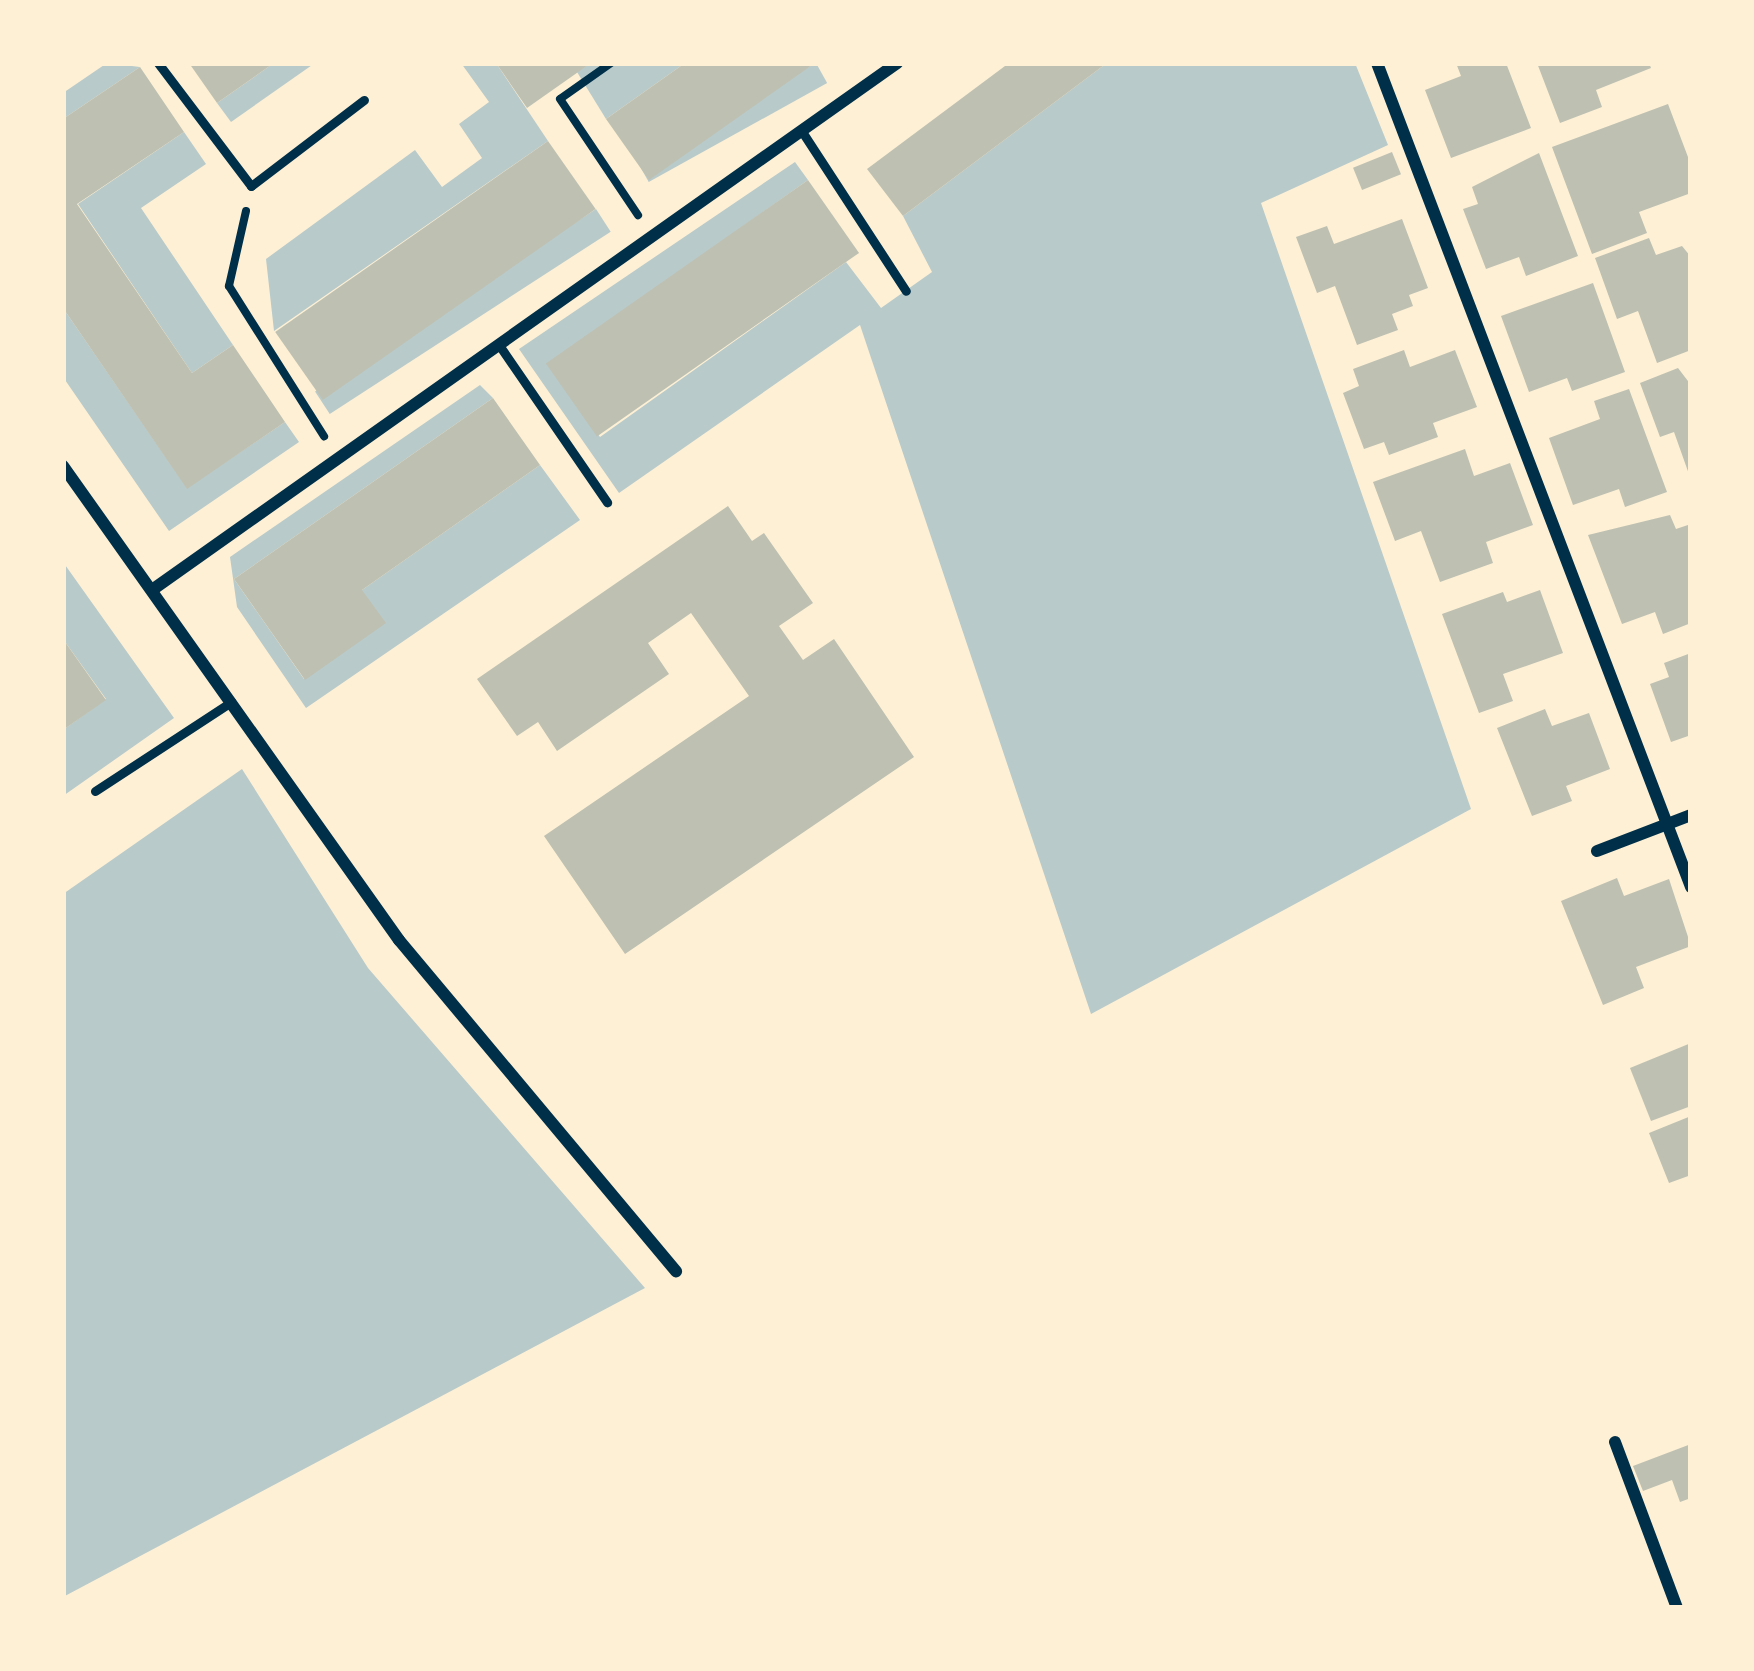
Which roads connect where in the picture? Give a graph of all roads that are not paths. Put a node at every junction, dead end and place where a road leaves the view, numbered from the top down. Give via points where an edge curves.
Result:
1 (158, 63) edge
2 (897, 63) edge
3 (1377, 63) edge
4 (364, 100) dead end
5 (801, 130) junction
6 (905, 291) dead end
7 (499, 345) junction
8 (63, 466) edge
9 (607, 502) dead end
10 (152, 590) junction
11 (232, 701) junction
12 (95, 791) dead end
13 (1691, 815) edge
14 (1667, 824) junction
15 (1597, 851) dead end
16 (1691, 887) edge
17 (676, 1271) dead end
18 (1615, 1442) dead end
19 (1677, 1608) edge

1 - 4 lane via 251,186
2 - 5 street
3 - 14 street
5 - 6 lane
5 - 7 street
7 - 9 lane
7 - 10 street
8 - 10 street
10 - 11 street
11 - 12 lane
11 - 17 street via 398,940
13 - 14 street
14 - 15 street
14 - 16 street
18 - 19 street

